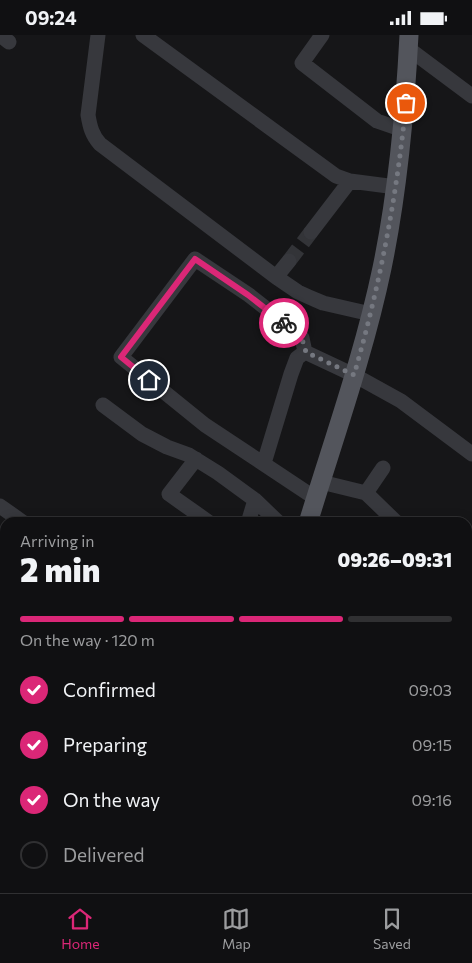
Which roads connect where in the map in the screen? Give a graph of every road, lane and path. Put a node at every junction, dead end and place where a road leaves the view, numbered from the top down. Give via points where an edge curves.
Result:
1 (98, 35) edge
2 (143, 35) edge
3 (322, 35) edge
4 (409, 42) edge
5 (472, 96) edge
6 (403, 130) junction
7 (350, 181) junction
8 (396, 187) junction
9 (311, 232) tunnel mouth
10 (289, 261) tunnel mouth
11 (276, 277) junction
12 (371, 314) junction
13 (306, 352) junction
14 (354, 375) junction
15 (103, 405) dead end
16 (472, 454) edge
17 (196, 459) junction
18 (264, 463) junction
19 (383, 468) dead end
20 (318, 490) junction
21 (366, 493) junction
22 (255, 500) junction
23 (0, 506) edge
24 (16, 517) edge
25 (202, 517) edge
26 (250, 517) edge
27 (273, 517) edge
28 (310, 517) edge
29 (391, 517) edge

1 - 11 street via 88,107 94,137
2 - 7 street via 325,169
3 - 6 street via 302,63 377,121
4 - 5 street
4 - 6 main road
6 - 8 main road
7 - 8 street
7 - 9 street
8 - 12 main road
10 - 11 street
11 - 12 street via 323,303
12 - 14 main road
13 - 14 street
13 - 18 street via 297,358 290,374
13 - 18 street via 302,339 288,325 195,259 121,357 205,425
14 - 16 street via 401,401
14 - 20 main road
15 - 17 street via 142,435
17 - 22 street
17 - 25 street via 169,494
18 - 20 street
19 - 21 street
20 - 21 street
20 - 28 main road
21 - 29 street
22 - 26 street
22 - 27 street
23 - 24 street

